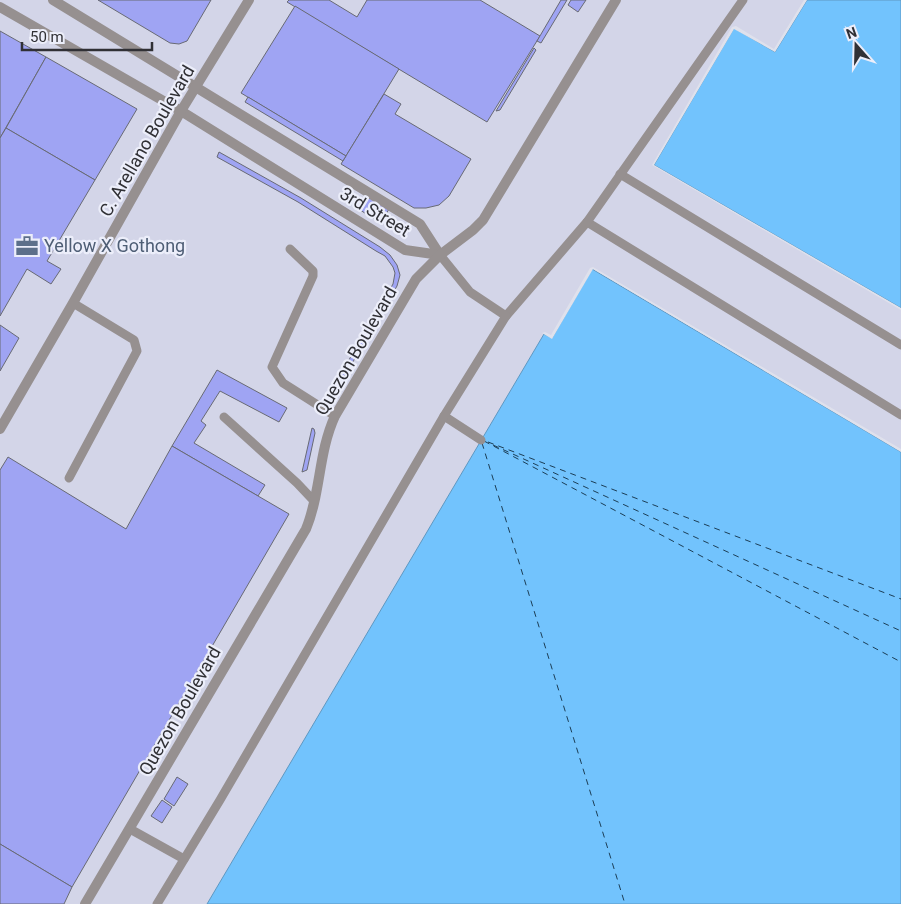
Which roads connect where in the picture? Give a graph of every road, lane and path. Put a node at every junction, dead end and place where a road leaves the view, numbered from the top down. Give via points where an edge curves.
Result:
1 (52, 0) edge
2 (249, 0) edge
3 (616, 0) edge
4 (743, 0) edge
5 (0, 7) edge
6 (195, 88) junction
7 (181, 111) junction
8 (620, 174) junction
9 (587, 222) junction
10 (290, 249) dead end
11 (440, 255) junction
12 (73, 303) junction
13 (506, 316) junction
14 (901, 345) edge
15 (901, 415) edge
16 (335, 416) junction
17 (444, 416) junction
18 (224, 417) dead end
19 (0, 429) edge
20 (481, 440) dead end
21 (69, 478) dead end
22 (314, 501) junction
23 (130, 829) junction
24 (184, 859) junction
25 (84, 904) edge
26 (157, 904) edge

1 - 6 street, 3rd Street
2 - 6 street, C. Arellano Boulevard
3 - 11 street, Quezon Boulevard via 483,220
4 - 8 lane
5 - 7 street, 3rd Street
6 - 7 street, C. Arellano Boulevard
6 - 11 street, 3rd Street via 420,224
7 - 11 street, 3rd Street via 404,250
7 - 12 street, C. Arellano Boulevard
8 - 9 lane
8 - 14 lane
9 - 13 lane
9 - 15 lane
10 - 16 lane via 313,271 313,276 272,367 283,383
11 - 13 lane via 470,292
11 - 16 street, Quezon Boulevard via 416,280
12 - 19 street, C. Arellano Boulevard
12 - 21 lane via 134,340 137,351
13 - 17 lane
16 - 22 street, Quezon Boulevard via 328,431
17 - 20 lane
17 - 24 lane
18 - 22 lane
22 - 23 street, Quezon Boulevard via 306,529
23 - 24 lane
23 - 25 street, Quezon Boulevard
24 - 26 lane

